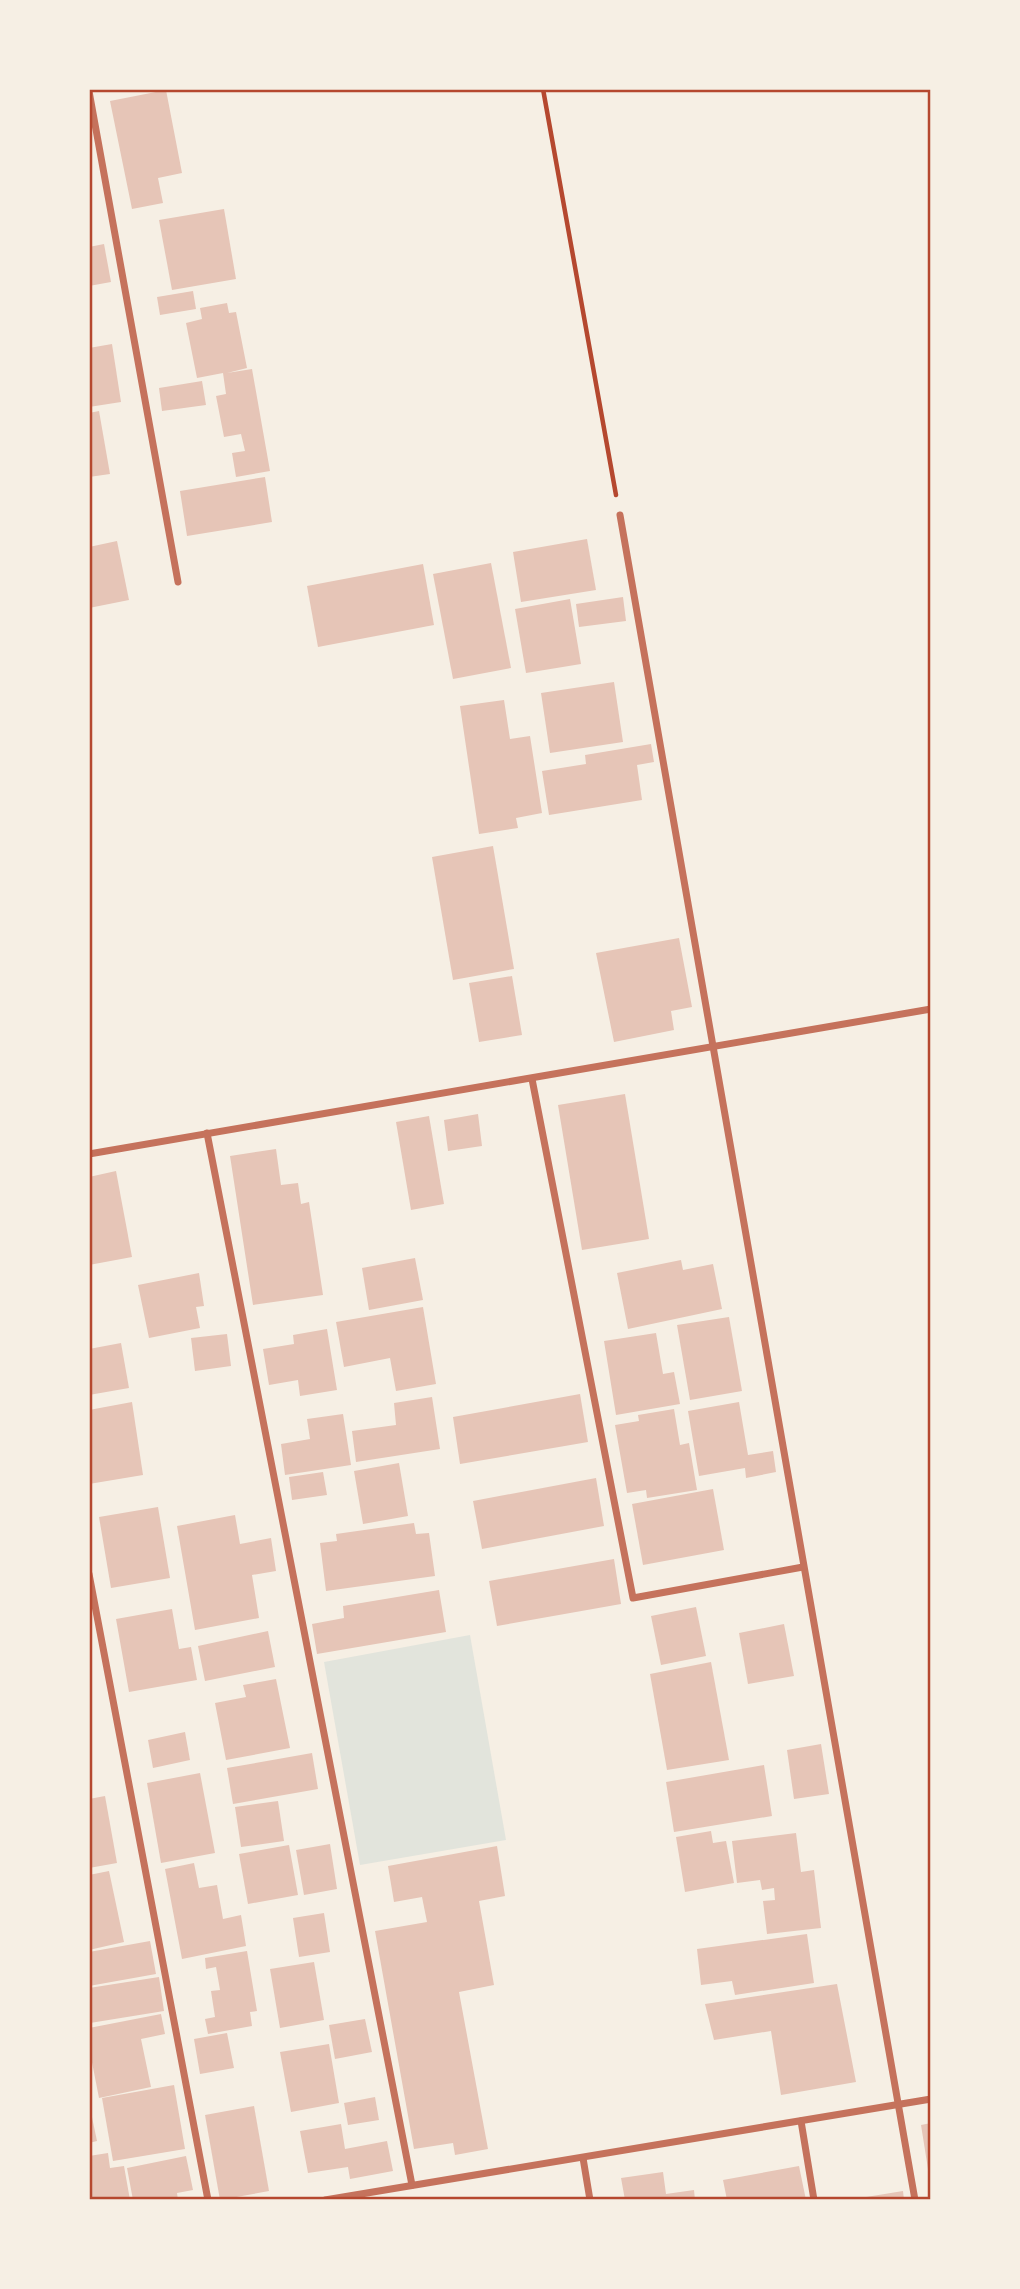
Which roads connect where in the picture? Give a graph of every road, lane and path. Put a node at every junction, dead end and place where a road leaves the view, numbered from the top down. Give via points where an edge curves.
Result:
1 (543, 89) edge
2 (89, 91) edge
3 (620, 515) joint
4 (178, 582) dead end
5 (931, 1010) edge
6 (712, 1048) junction
7 (532, 1079) junction
8 (206, 1133) junction
9 (89, 1154) edge
10 (803, 1567) junction
11 (89, 1574) edge
12 (931, 2099) edge
13 (898, 2104) junction
14 (801, 2121) junction
15 (583, 2158) junction
16 (412, 2185) junction
17 (208, 2200) edge
18 (326, 2200) edge
19 (590, 2200) edge
20 (814, 2200) edge
21 (915, 2200) edge

1 - 3 path
2 - 4 street
3 - 6 street
5 - 6 street
6 - 7 street
6 - 10 street
7 - 8 street
7 - 10 street via 633,1598
8 - 9 street
8 - 16 street
10 - 13 street
11 - 17 street
12 - 13 street
13 - 14 street
13 - 21 street
14 - 15 street
14 - 20 street
15 - 16 street
15 - 19 street
16 - 18 street

